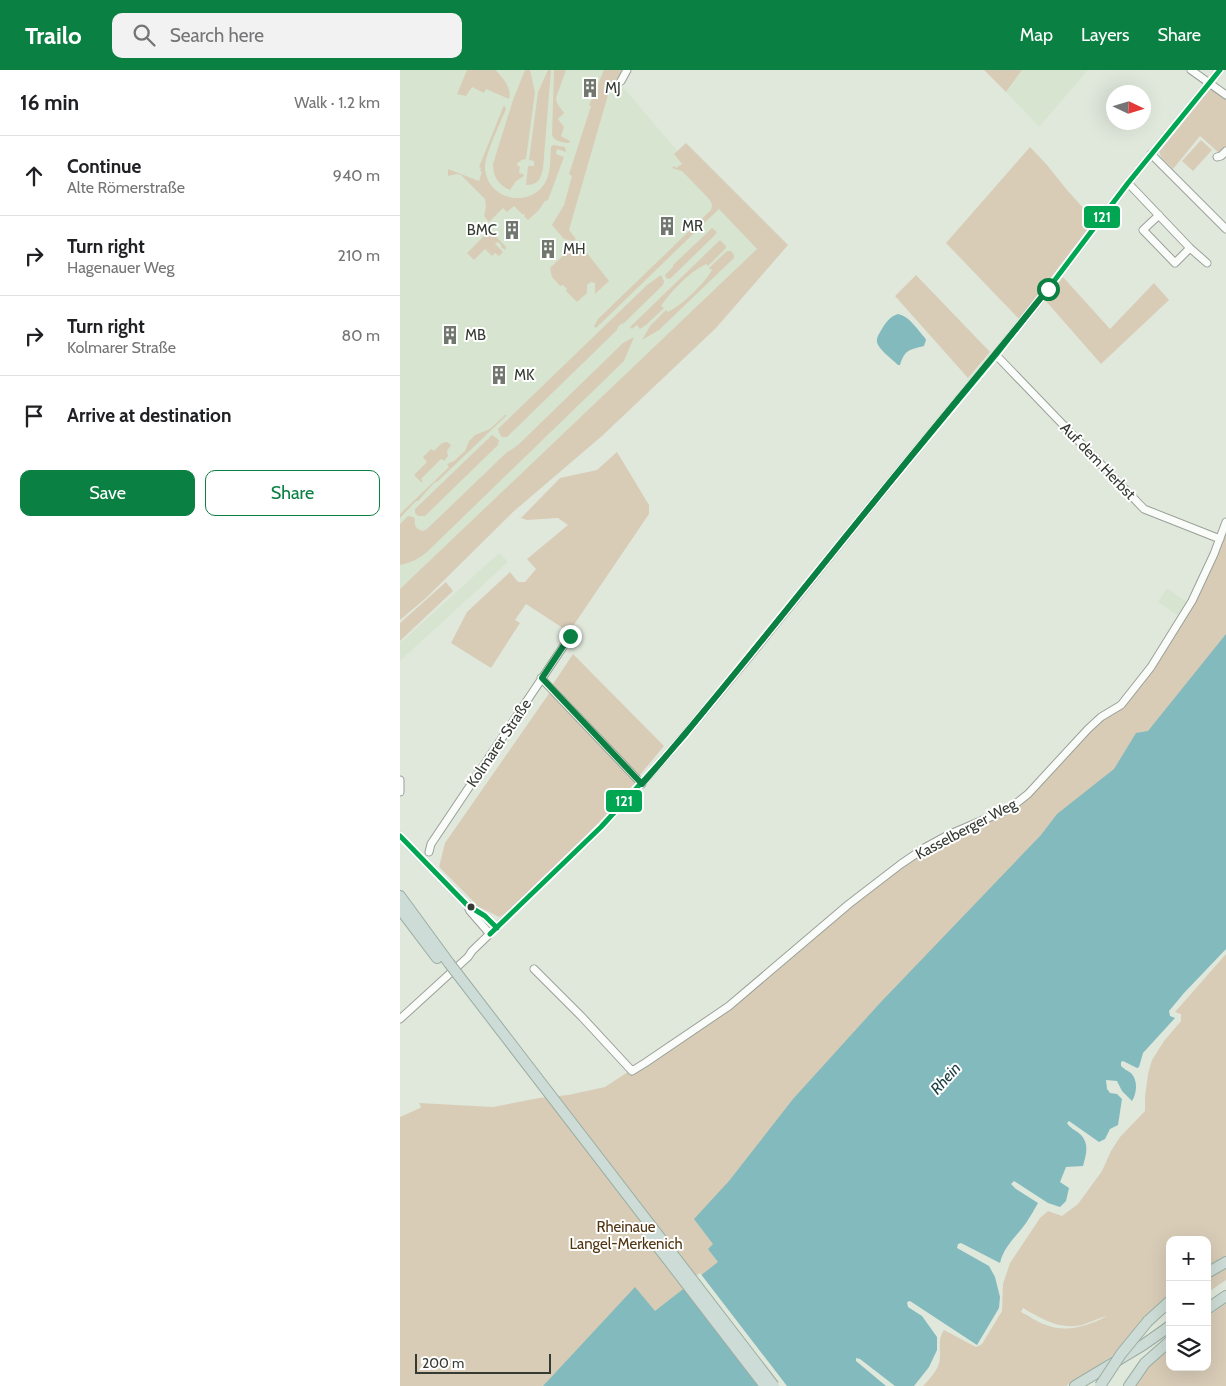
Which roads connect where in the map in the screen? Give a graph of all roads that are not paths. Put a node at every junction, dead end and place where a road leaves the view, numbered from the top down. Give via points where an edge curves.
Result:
1 (627, 70) edge
2 (1191, 70) edge
3 (1220, 70) edge
4 (621, 81) dead end
5 (1209, 83) junction
6 (1226, 95) edge
7 (1226, 151) edge
8 (1151, 154) junction
9 (1217, 157) dead end
10 (1128, 184) junction
11 (1159, 216) junction
12 (1226, 229) edge
13 (1190, 248) junction
14 (1207, 263) dead end
15 (996, 354) junction
16 (1226, 522) edge
17 (1220, 539) junction
18 (570, 636) dead end
19 (542, 678) junction
20 (400, 780) edge
21 (642, 784) junction
22 (400, 792) edge
23 (400, 836) edge
24 (429, 852) dead end
25 (400, 896) edge
26 (467, 905) junction
27 (400, 909) edge
28 (497, 928) junction
29 (490, 934) junction
30 (447, 965) junction
31 (534, 969) dead end
32 (400, 1019) edge
33 (1226, 1262) edge
34 (1211, 1271) edge
35 (1226, 1288) edge
36 (1226, 1296) edge
37 (1211, 1298) edge
38 (1166, 1305) edge
39 (1211, 1306) edge
40 (1166, 1329) edge
41 (1166, 1335) edge
42 (1166, 1344) edge
43 (765, 1386) edge
44 (774, 1386) edge
45 (1075, 1386) edge
46 (1083, 1386) edge
47 (1100, 1386) edge
48 (1129, 1386) edge

1 - 4 street
2 - 5 street
3 - 5 street
5 - 6 street
5 - 8 street
7 - 9 street
8 - 10 street
8 - 12 street
10 - 11 street
10 - 15 street
11 - 13 street
11 - 13 street via 1143,230 1175,263
13 - 14 street
15 - 17 street, Auf dem Herbst via 1144,509
15 - 21 street
16 - 17 street, Kasselberger Weg
17 - 31 street, Kasselberger Weg via 1192,601 1151,667 1121,705 1088,729 1028,794 1009,809 948,835 909,858 849,904 729,1006 632,1071
18 - 19 street, Kolmarer Straße
19 - 21 street
19 - 24 street, Kolmarer Straße via 431,844
20 - 22 street
21 - 28 street
23 - 26 street
25 - 30 highway
26 - 28 street
26 - 29 street
27 - 30 highway
28 - 29 street
29 - 32 street
30 - 43 highway, bridge
30 - 44 highway, bridge
33 - 34 highway
35 - 37 highway
36 - 39 highway
38 - 47 highway, bridge via 1120,1354
40 - 45 highway
41 - 46 highway via 1098,1380
42 - 48 highway via 1145,1362

